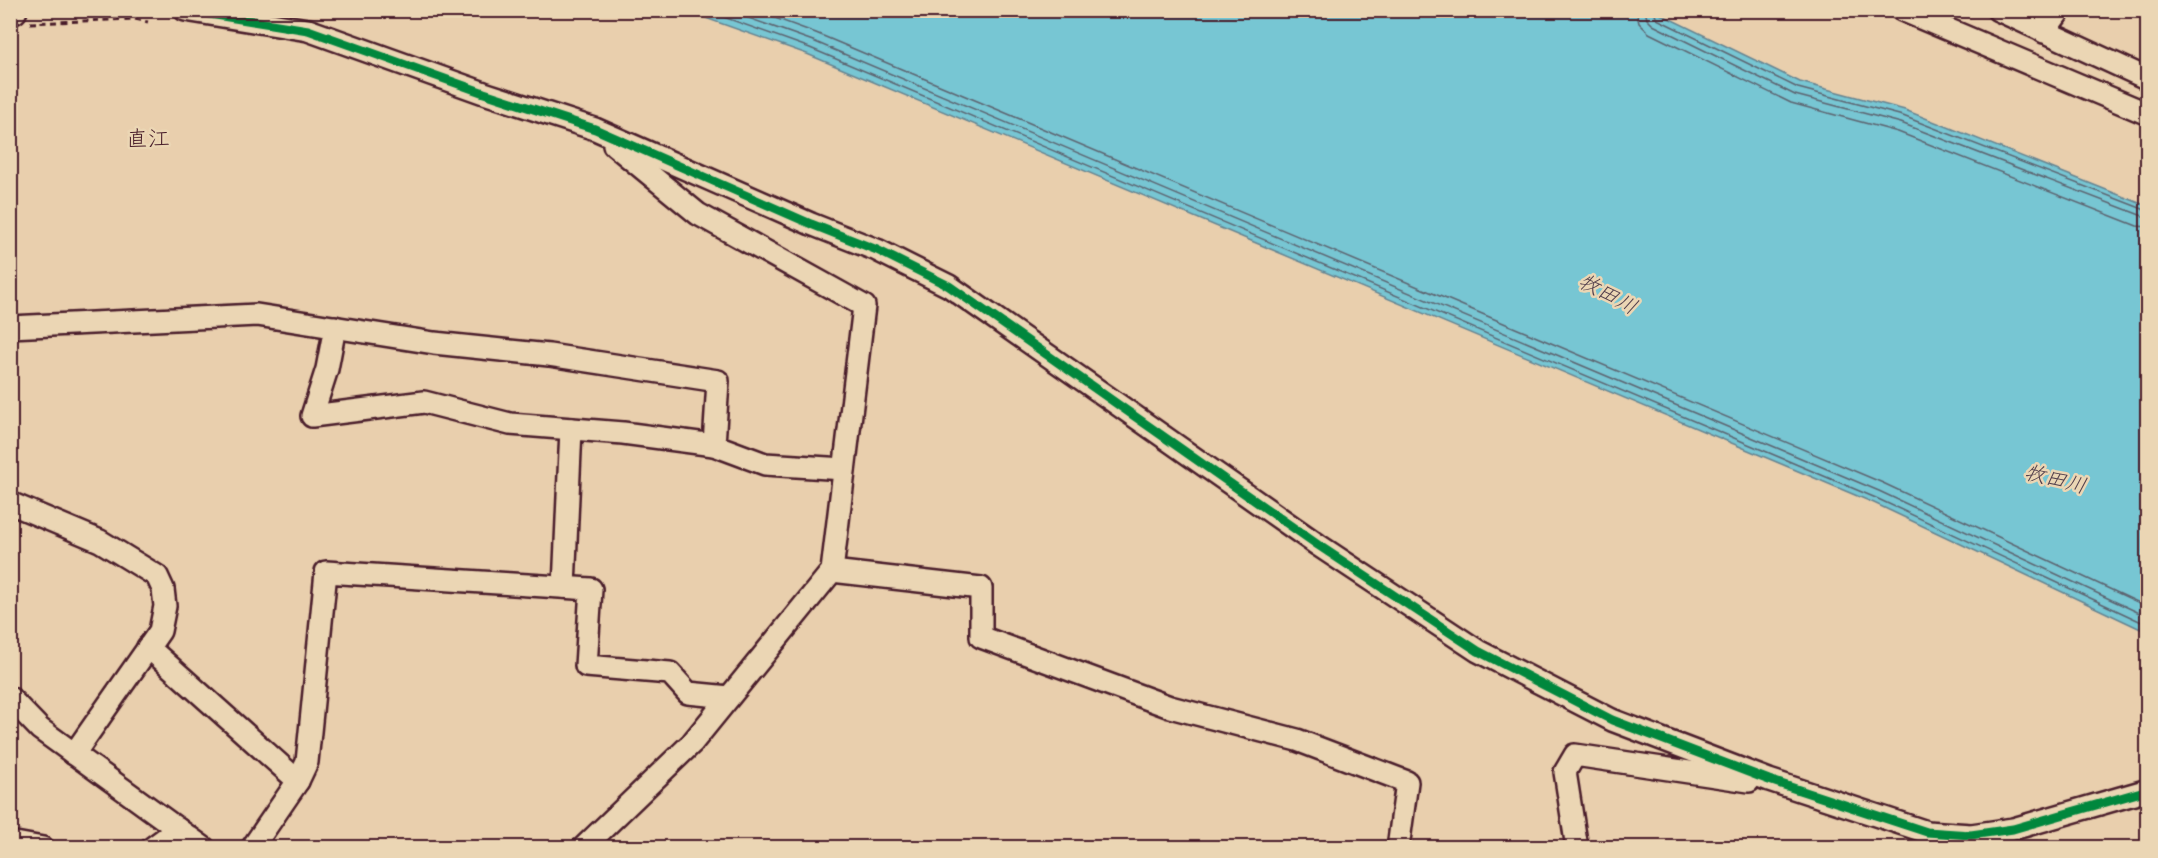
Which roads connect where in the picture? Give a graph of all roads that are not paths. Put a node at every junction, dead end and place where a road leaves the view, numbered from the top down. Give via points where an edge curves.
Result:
1 (185, 10) edge
2 (1902, 10) edge
3 (1998, 10) edge
4 (2061, 10) edge
5 (2044, 32) junction
6 (2148, 79) edge
7 (2148, 114) edge
8 (595, 129) junction
9 (10, 327) edge
10 (335, 327) junction
11 (571, 429) junction
12 (714, 445) junction
13 (844, 469) junction
14 (10, 503) edge
15 (832, 571) junction
16 (564, 587) junction
17 (148, 647) junction
18 (729, 697) junction
19 (10, 698) edge
20 (74, 754) junction
21 (1769, 780) junction
22 (298, 781) junction
23 (2148, 790) edge
24 (178, 829) junction
25 (10, 842) edge
26 (43, 848) edge
27 (152, 848) edge
28 (204, 848) edge
29 (252, 848) edge
30 (583, 848) edge
31 (1398, 848) edge
32 (1577, 848) edge

1 - 8 street via 308,30
2 - 7 street
3 - 5 street
4 - 5 street
5 - 6 street
8 - 13 street via 698,214 864,306
8 - 21 street via 877,250 949,286 1318,545 1478,651 1612,720
9 - 10 street via 257,315
10 - 11 street via 312,416 424,402 510,424
10 - 12 street via 718,381
11 - 12 street
11 - 16 street
12 - 13 street via 765,464
13 - 15 street
14 - 17 street via 100,540 157,576 165,606 160,631
15 - 18 street
15 - 31 street via 981,588 981,638 1170,707 1297,740 1407,782
16 - 18 street via 591,589 586,666 670,673 688,693
16 - 22 street via 326,572 311,742
17 - 20 street
17 - 22 street
18 - 30 street via 692,743
19 - 20 street via 40,729
20 - 24 street
21 - 23 street via 1927,832 1971,835 2013,829
21 - 32 street via 1760,783 1575,755 1565,772
22 - 29 street
24 - 27 street
24 - 28 street
25 - 26 street

